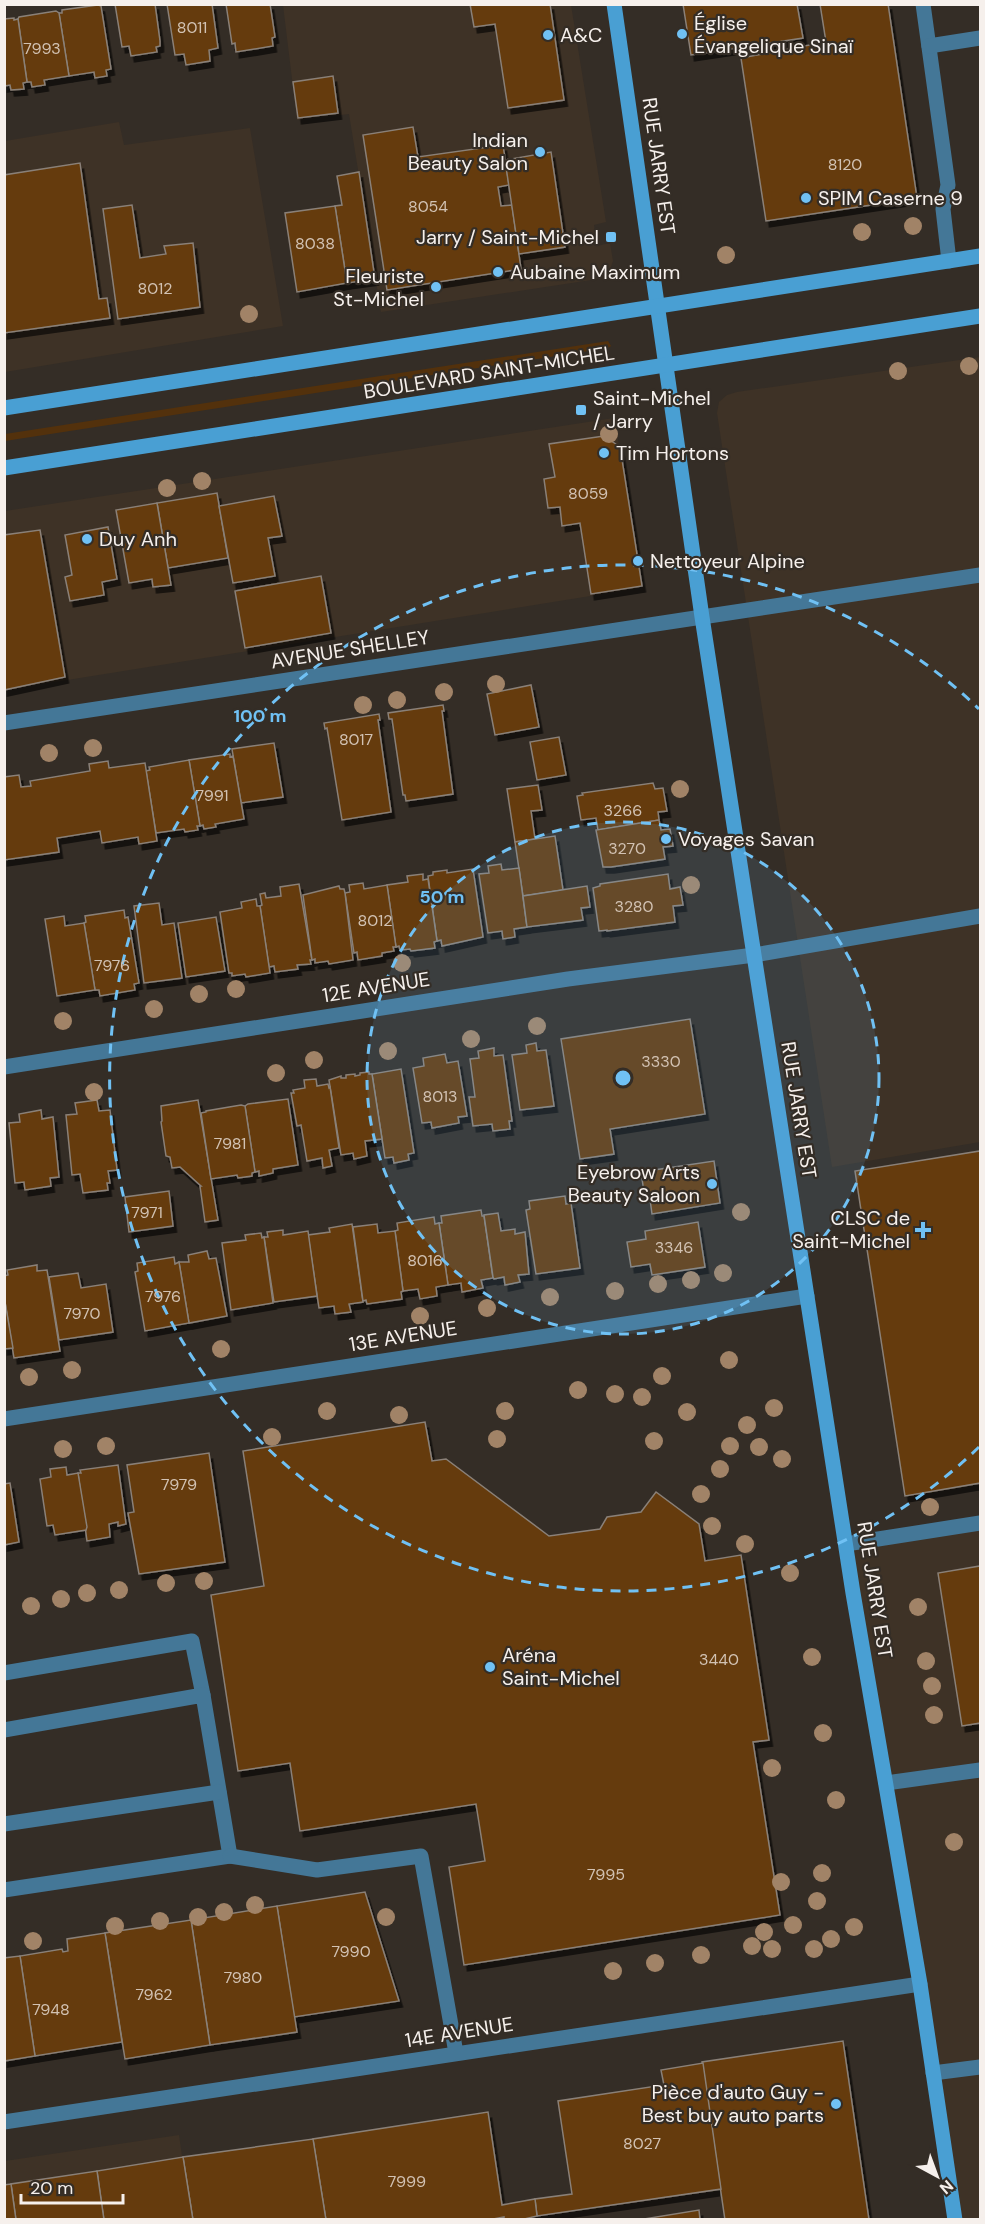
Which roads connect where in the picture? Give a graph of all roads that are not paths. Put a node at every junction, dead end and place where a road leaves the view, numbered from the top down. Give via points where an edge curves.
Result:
1 (614, 4) edge
2 (923, 4) edge
3 (981, 38) edge
4 (929, 46) junction
5 (981, 256) edge
6 (949, 261) junction
7 (658, 305) junction
8 (981, 316) edge
9 (665, 366) junction
10 (4, 408) edge
11 (4, 468) edge
12 (980, 578) edge
13 (702, 617) junction
14 (4, 723) edge
15 (981, 916) edge
16 (754, 955) junction
17 (4, 1067) edge
18 (807, 1296) junction
19 (4, 1419) edge
20 (981, 1523) edge
21 (846, 1545) junction
22 (4, 1673) edge
23 (203, 1695) junction
24 (4, 1730) edge
25 (981, 1770) edge
26 (886, 1783) junction
27 (219, 1792) junction
28 (4, 1824) edge
29 (230, 1856) junction
30 (4, 1890) edge
31 (920, 1984) junction
32 (456, 2054) junction
33 (981, 2067) edge
34 (933, 2073) junction
35 (4, 2122) edge
36 (955, 2220) edge

1 - 7 street, RUE JARRY EST
2 - 4 street
3 - 4 street
4 - 6 street via 948,185 943,209
5 - 6 street, BOULEVARD SAINT-MICHEL
6 - 7 street, BOULEVARD SAINT-MICHEL
7 - 9 street, RUE JARRY EST
7 - 10 street, BOULEVARD SAINT-MICHEL
8 - 9 street, BOULEVARD SAINT-MICHEL
9 - 11 street, BOULEVARD SAINT-MICHEL
9 - 13 street, RUE JARRY EST
12 - 13 street, AVENUE SHELLEY
13 - 14 street, AVENUE SHELLEY
13 - 16 street, RUE JARRY EST
15 - 16 street, 12E AVENUE
16 - 17 street, 12E AVENUE via 568,979
16 - 18 street, RUE JARRY EST
18 - 19 street, 13E AVENUE
18 - 21 street, RUE JARRY EST
20 - 21 street
21 - 26 street, RUE JARRY EST
22 - 23 street via 192,1641
23 - 24 street
23 - 27 street
25 - 26 street
26 - 31 street, RUE JARRY EST
27 - 28 street
27 - 29 street
29 - 30 street
29 - 32 street via 317,1870 422,1856
31 - 32 street, 14E AVENUE
31 - 34 street, RUE JARRY EST
32 - 35 street, 14E AVENUE
33 - 34 street
34 - 36 street, RUE JARRY EST

